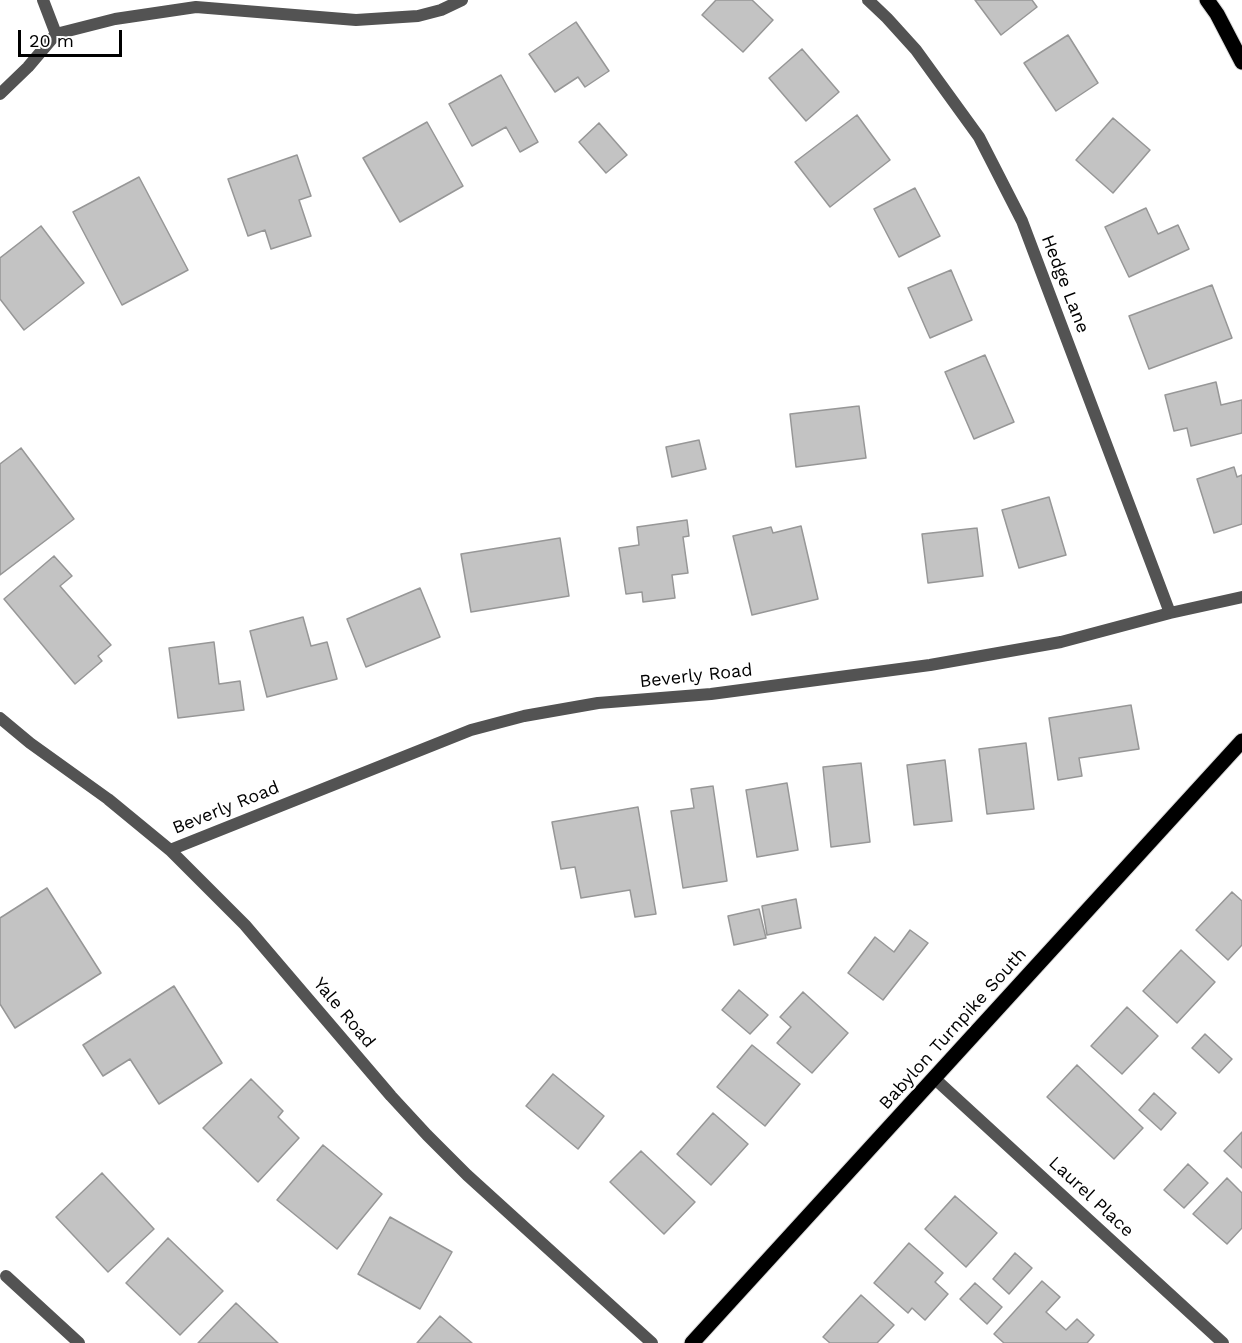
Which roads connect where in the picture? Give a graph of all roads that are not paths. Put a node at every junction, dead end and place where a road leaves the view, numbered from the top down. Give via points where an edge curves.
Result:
1 (43, 0) edge
2 (462, 0) edge
3 (868, 0) edge
4 (1207, 0) edge
5 (56, 34) junction
6 (1242, 62) edge
7 (0, 94) edge
8 (1242, 597) edge
9 (1170, 613) junction
10 (0, 718) edge
11 (1242, 741) edge
12 (170, 850) junction
13 (934, 1078) junction
14 (6, 1276) dead end
15 (79, 1343) edge
16 (652, 1343) edge
17 (692, 1343) edge
18 (1223, 1343) edge

1 - 5 street
2 - 5 street via 418,16 356,20 196,7 115,18
3 - 9 street, Hedge Lane via 916,50 979,137 1022,221
4 - 6 main road
5 - 7 street
8 - 9 street, Beverly Road
9 - 12 street, Beverly Road via 1061,642 930,665 711,694 598,703 524,716 471,730
10 - 12 street, Yale Road
11 - 13 main road, Babylon Turnpike South
12 - 16 street, Yale Road via 245,925 427,1135
13 - 17 main road, Babylon Turnpike South
13 - 18 street, Laurel Place
14 - 15 street

